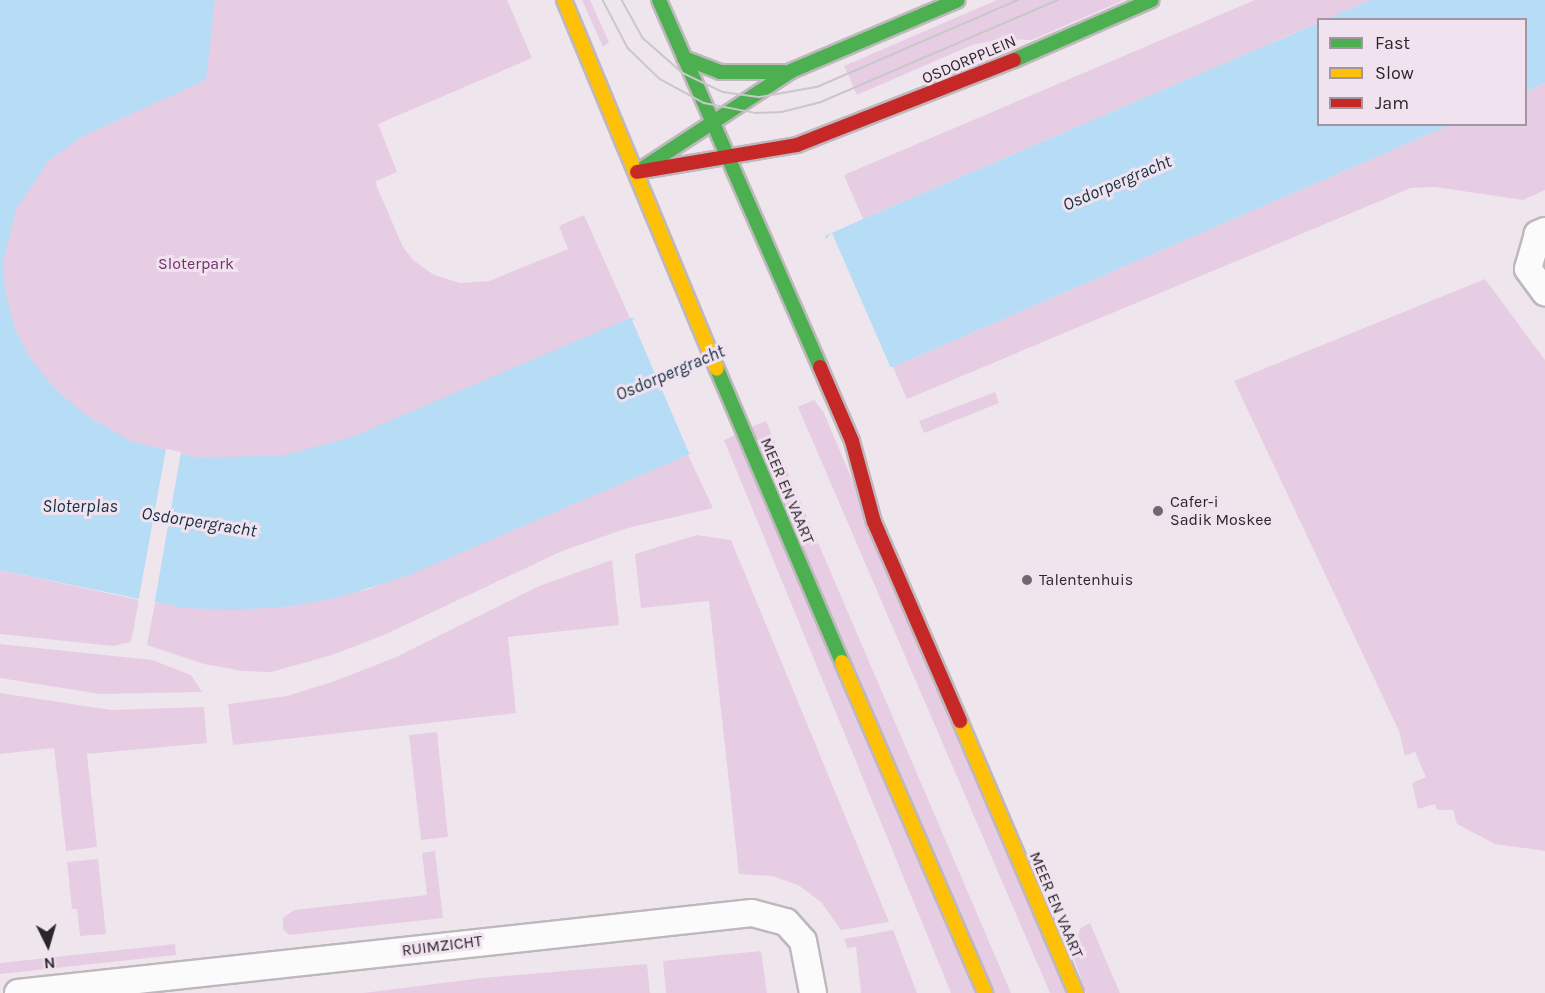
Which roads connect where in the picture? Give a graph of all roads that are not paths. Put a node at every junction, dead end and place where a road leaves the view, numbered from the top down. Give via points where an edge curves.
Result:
1 (564, 0) edge
2 (659, 0) edge
3 (958, 0) edge
4 (1152, 0) edge
5 (684, 58) junction
6 (792, 71) junction
7 (712, 120) junction
8 (797, 145) junction
9 (728, 156) junction
10 (777, 161) dead end
11 (637, 172) junction
12 (758, 193) dead end
13 (754, 216) junction
14 (1542, 233) edge
15 (1545, 292) edge
16 (18, 993) edge
17 (813, 993) edge
18 (985, 993) edge
19 (1076, 993) edge

1 - 11 main road, MEER EN VAART
2 - 5 main road, MEER EN VAART
3 - 6 main road
4 - 8 main road, OSDORPPLEIN via 957,84
5 - 6 main road via 740,75
5 - 7 main road, MEER EN VAART
6 - 7 main road
7 - 9 main road, MEER EN VAART
7 - 11 main road
8 - 9 main road, OSDORPPLEIN
8 - 10 main road, OSDORPPLEIN
9 - 11 main road, OSDORPPLEIN
9 - 13 main road, MEER EN VAART
11 - 18 main road, MEER EN VAART via 687,300
12 - 13 main road
13 - 19 main road, MEER EN VAART via 859,460 874,522
14 - 15 street via 1528,269
16 - 17 street, RUIMZICHT via 752,913 786,922 803,941

